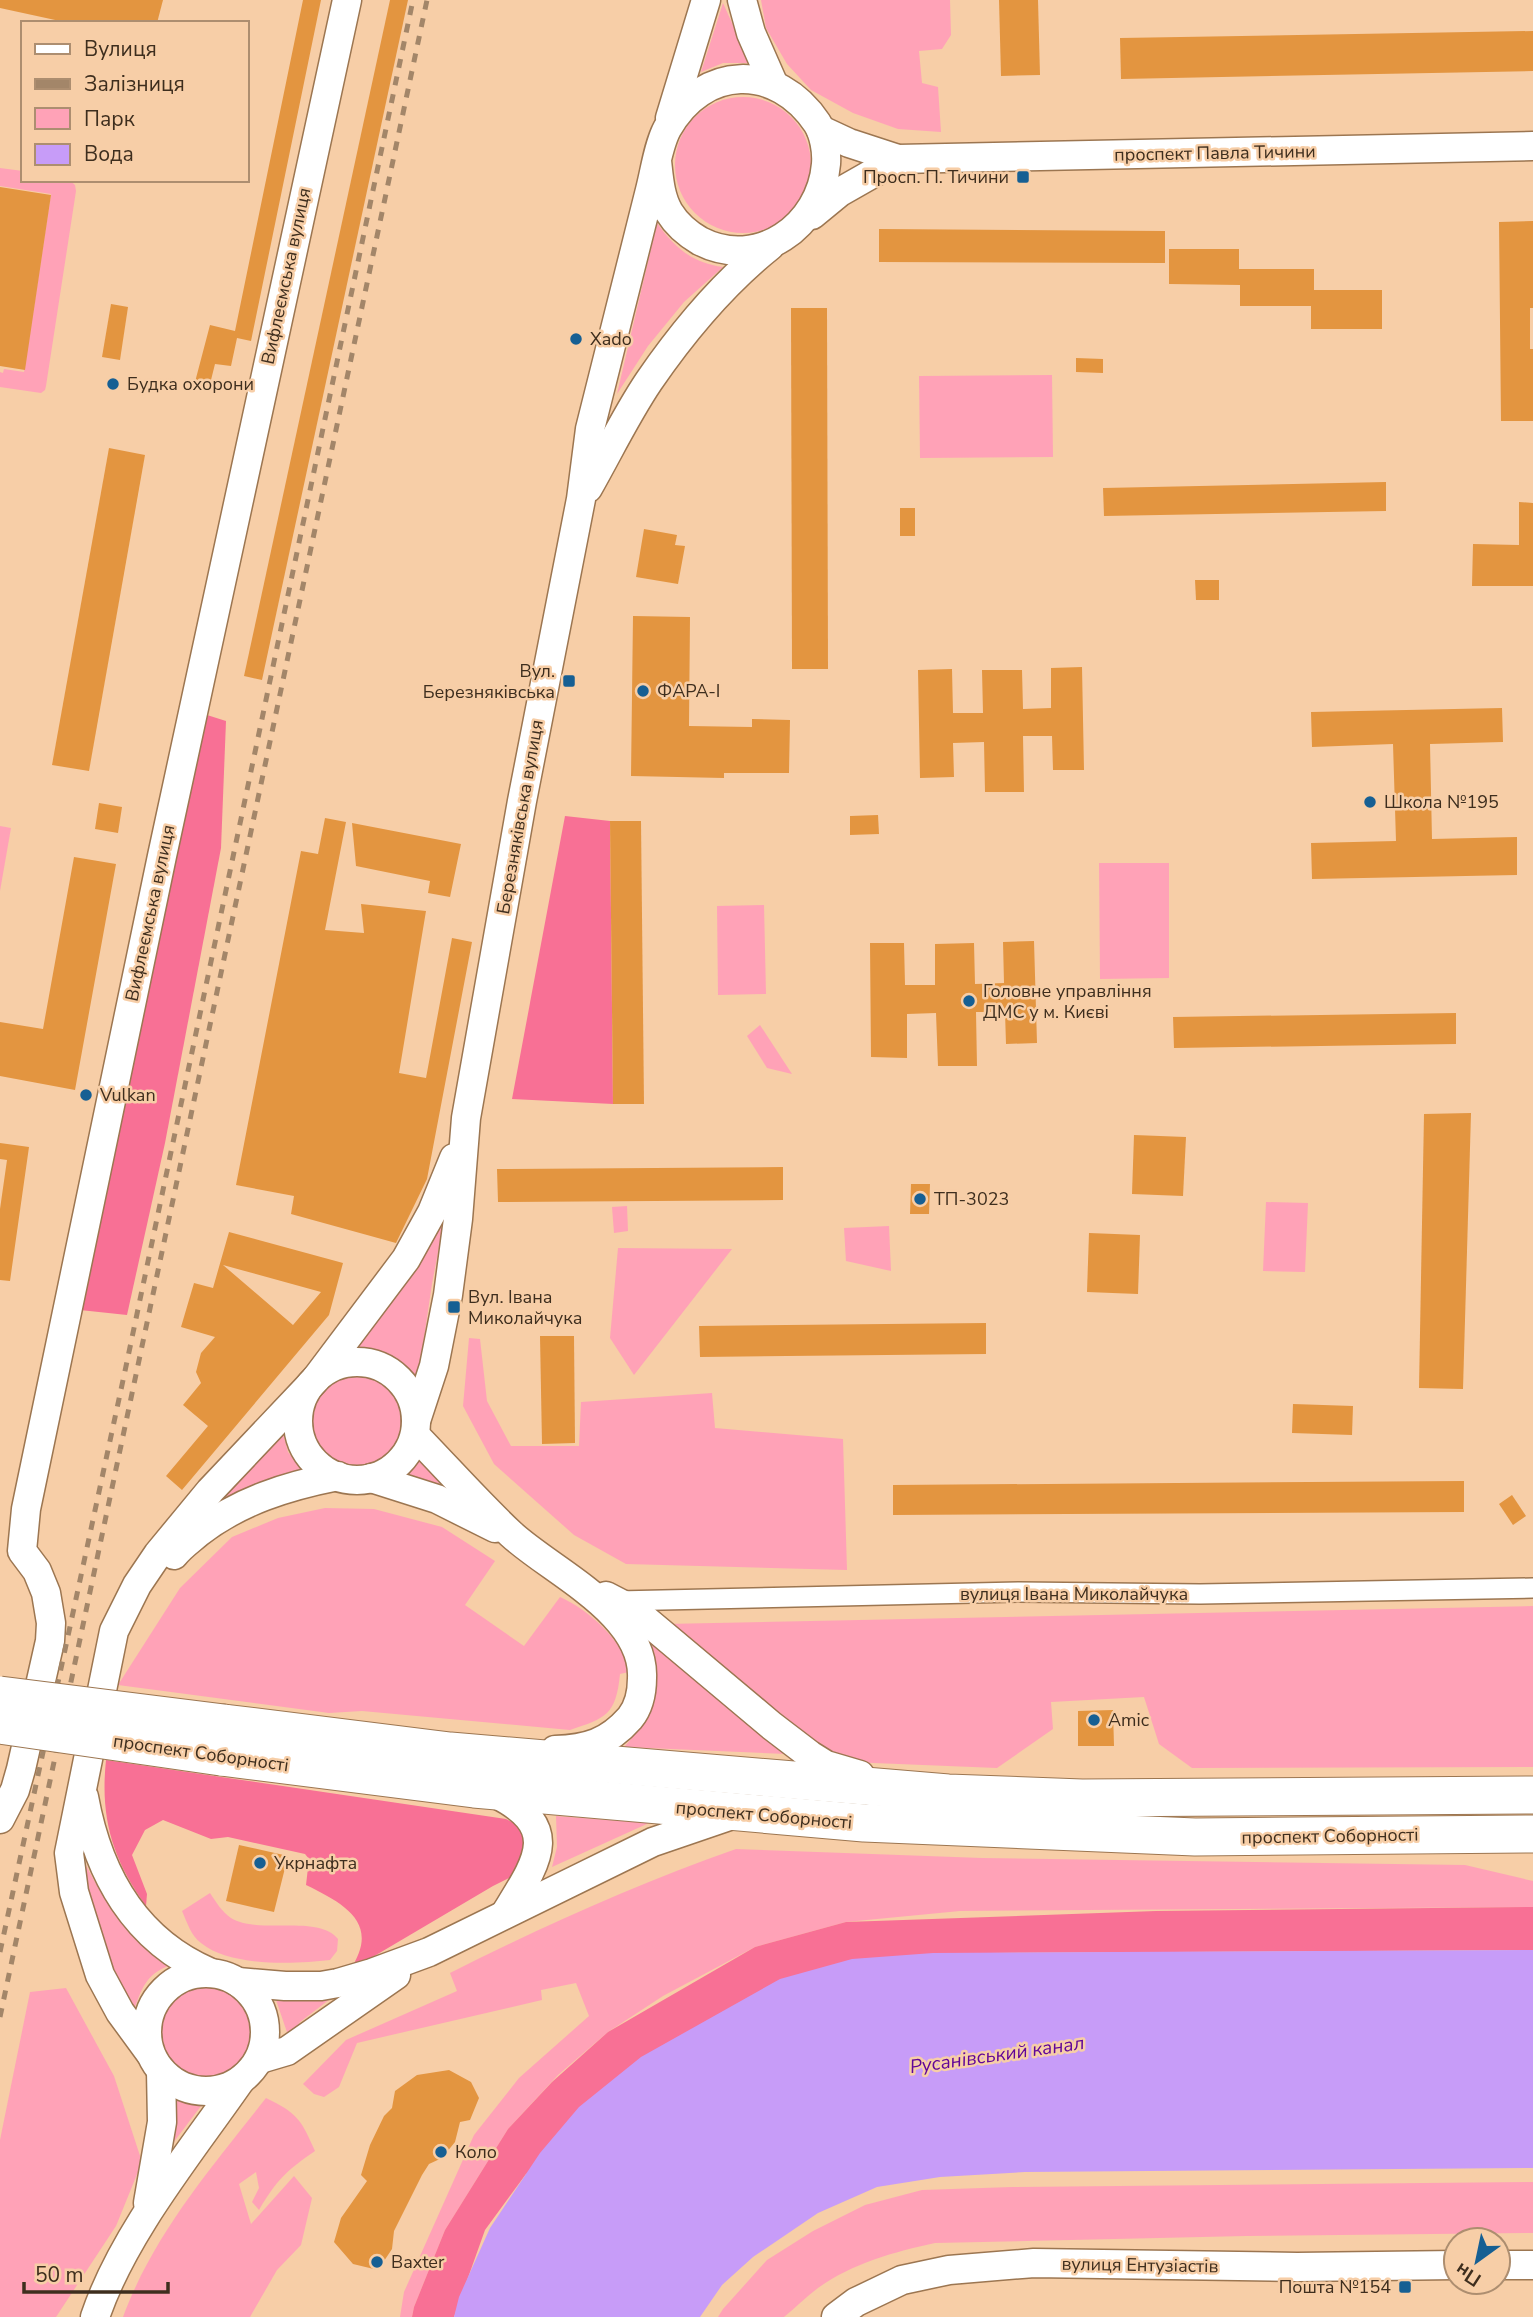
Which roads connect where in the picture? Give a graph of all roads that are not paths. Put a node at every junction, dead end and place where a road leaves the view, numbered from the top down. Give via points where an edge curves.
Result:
1 (347, 0) edge
2 (706, 0) edge
3 (742, 0) edge
4 (773, 83) junction
5 (821, 130) junction
6 (666, 131) junction
7 (1533, 146) edge
8 (898, 159) junction
9 (657, 161) junction
10 (799, 225) junction
11 (772, 244) junction
12 (581, 499) junction
13 (464, 1135) junction
14 (315, 1380) junction
15 (416, 1428) junction
16 (338, 1476) junction
17 (371, 1478) junction
18 (513, 1536) junction
19 (11, 1548) edge
20 (582, 1586) junction
21 (1533, 1588) edge
22 (616, 1601) junction
23 (108, 1661) junction
24 (0, 1695) edge
25 (0, 1725) edge
26 (222, 1740) junction
27 (450, 1751) junction
28 (82, 1784) junction
29 (909, 1789) junction
30 (488, 1791) junction
31 (1533, 1795) edge
32 (737, 1813) junction
33 (0, 1819) edge
34 (1533, 1834) edge
35 (505, 1914) junction
36 (429, 1952) junction
37 (209, 1972) junction
38 (238, 1982) junction
39 (260, 2059) junction
40 (155, 2062) junction
41 (240, 2081) junction
42 (146, 2217) junction
43 (1442, 2265) edge
44 (1512, 2265) edge
45 (1533, 2265) edge
46 (95, 2317) edge
47 (836, 2317) edge

1 - 19 street, Вифлеємська вулиця via 26,1509
2 - 6 street
3 - 4 street
4 - 5 street via 810,113
4 - 6 street via 724,80 708,87 681,108
5 - 8 street, проспект Павла Тичини
5 - 10 street via 824,183
6 - 9 street
7 - 8 street, проспект Павла Тичини
8 - 10 street, проспект Павла Тичини via 841,192
9 - 11 street via 669,212 688,234 715,248 741,251
9 - 12 street, Березняківська вулиця via 590,429
10 - 11 street
11 - 12 street, Березняківська вулиця via 734,276 669,354
12 - 13 street, Березняківська вулиця
13 - 14 street, Березняківська вулиця via 432,1212 406,1259
13 - 15 street, Березняківська вулиця via 448,1295
14 - 15 street via 348,1362 387,1370 403,1383 413,1401
14 - 16 street via 301,1405 300,1434 307,1452
14 - 23 street via 210,1491 158,1554 114,1631
15 - 17 street via 409,1450 399,1462
15 - 18 street, вулиця Івана Миколайчука
16 - 17 street
16 - 23 street via 245,1504 220,1516 178,1549 150,1586
17 - 18 street, вулиця Івана Миколайчука via 438,1499
18 - 20 street, вулиця Івана Миколайчука
19 - 33 street, Вифлеємська вулиця via 37,1571 51,1610 50,1641 21,1769
20 - 22 street, вулиця Івана Миколайчука
20 - 27 street, вулиця Івана Миколайчука via 636,1645 643,1668 642,1692 633,1714 606,1740 573,1749
21 - 22 street, вулиця Івана Миколайчука
22 - 29 street, вулиця Івана Миколайчука via 635,1611 772,1726 826,1765
23 - 28 street
24 - 26 highway, проспект Соборності, bridge
25 - 26 highway, проспект Соборності, bridge
26 - 27 highway, проспект Соборності
26 - 30 highway, проспект Соборності
27 - 29 highway, проспект Соборності
28 - 37 street via 97,1852 111,1883 141,1924 168,1950
28 - 40 street via 69,1853 74,1892 100,1975
29 - 31 highway, проспект Соборності via 1083,1798
30 - 32 highway, проспект Соборності
30 - 35 street via 513,1803 535,1825 538,1847 532,1866
32 - 34 highway, проспект Соборності via 1195,1837
32 - 35 street via 653,1842
35 - 36 street
36 - 38 street via 338,1983 285,1986
36 - 39 street via 287,2051
37 - 38 street
37 - 40 street via 172,1983 158,1997 146,2034
38 - 39 street via 252,1993 266,2025
39 - 41 street
40 - 41 street via 174,2082 190,2090 225,2089
40 - 42 street via 162,2122
41 - 42 street
42 - 46 street
43 - 47 street, вулиця Ентузіастів via 1034,2263 949,2270 902,2280
44 - 45 street

